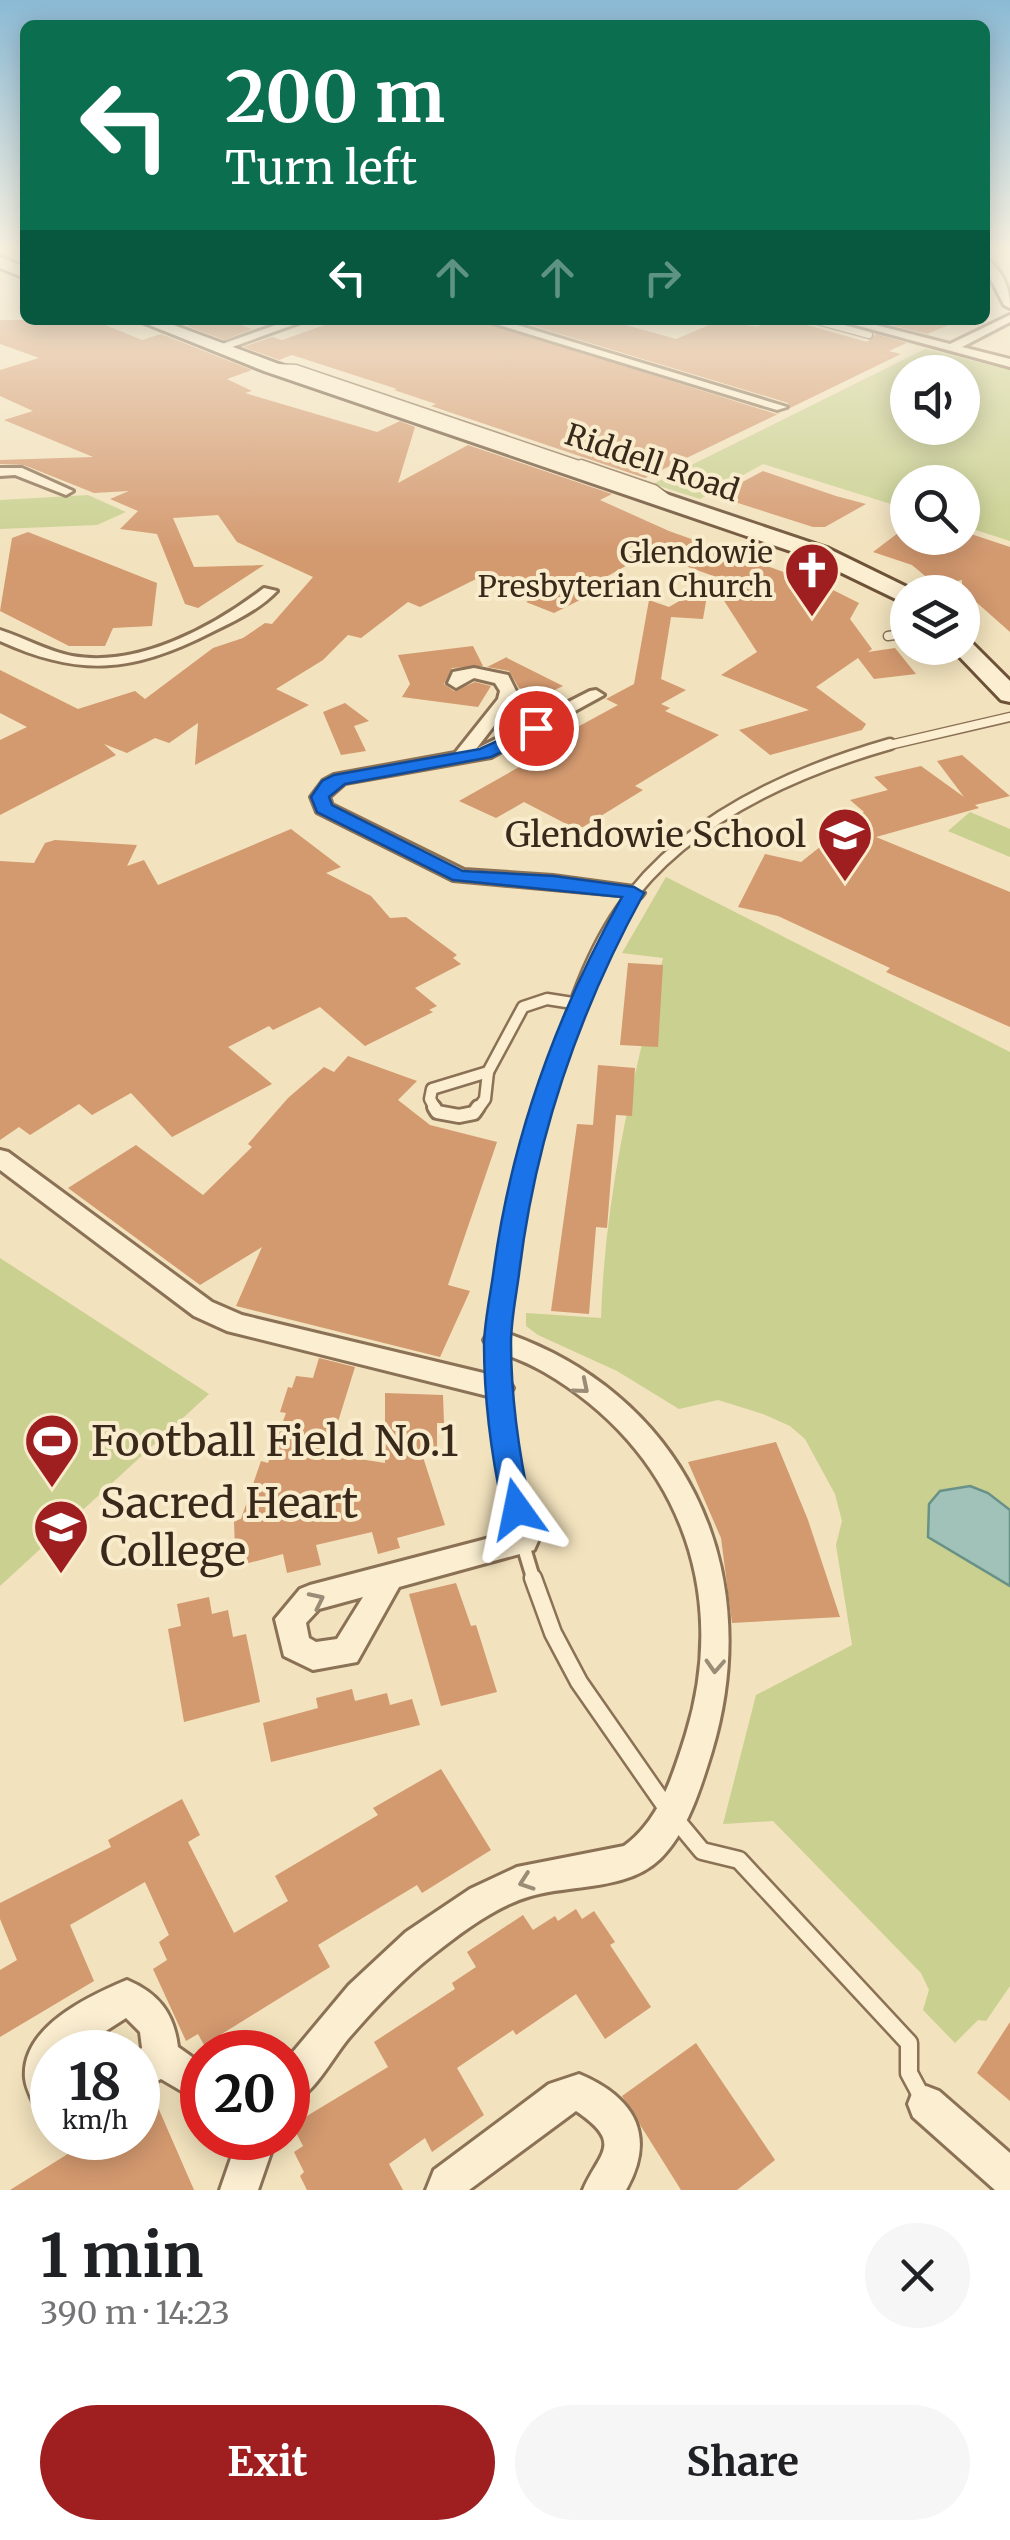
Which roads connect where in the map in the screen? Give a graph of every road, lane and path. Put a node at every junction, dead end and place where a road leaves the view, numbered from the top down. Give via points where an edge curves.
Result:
1 (229, 352) edge
2 (598, 352) edge
3 (968, 352) edge
4 (1010, 363) edge
5 (781, 407) dead end
6 (0, 472) edge
7 (66, 491) dead end
8 (890, 587) edge
9 (269, 590) dead end
10 (0, 635) edge
11 (980, 664) edge
12 (456, 683) dead end
13 (596, 695) dead end
14 (1010, 695) edge
15 (1010, 717) edge
16 (462, 757) junction
17 (634, 893) junction
18 (579, 1004) junction
19 (488, 1072) junction
20 (0, 1158) edge
21 (498, 1340) junction
22 (500, 1388) junction
23 (524, 1542) junction
24 (389, 1576) dead end
25 (672, 1812) junction
26 (71, 2030) edge
27 (160, 2030) edge
28 (310, 2060) edge
29 (926, 2104) joint
30 (249, 2160) edge
31 (1010, 2178) edge
32 (239, 2190) edge
33 (445, 2190) edge
34 (602, 2190) edge

1 - 8 street, Riddell Road via 819,553
2 - 5 street
3 - 4 street
6 - 7 street via 17,471
9 - 10 street via 251,606 135,661 65,662
11 - 14 street
12 - 16 street via 474,674 502,679 508,691
13 - 16 street via 506,745
15 - 17 lane via 805,769 748,799
16 - 17 street via 340,779 320,797 324,808 460,876
17 - 18 lane
18 - 19 lane via 547,999 524,1007
18 - 21 lane via 527,1152
19 - 19 lane via 485,1100 474,1113 437,1112 432,1089
20 - 22 street via 220,1317
21 - 22 lane
21 -> 25 street via 558,1367 632,1430 667,1466 697,1527 716,1615 715,1678 704,1732
22 - 23 lane via 503,1443
23 - 24 street
23 - 25 lane via 554,1634 621,1747
25 -> 28 street via 634,1859 517,1883 422,1939
25 - 29 lane via 701,1851 739,1860 876,2005 909,2043 910,2072
26 - 27 street via 126,1998 146,2008
29 - 31 street
30 - 32 street
33 - 34 street via 562,2097 578,2092 602,2104 622,2134 618,2173

